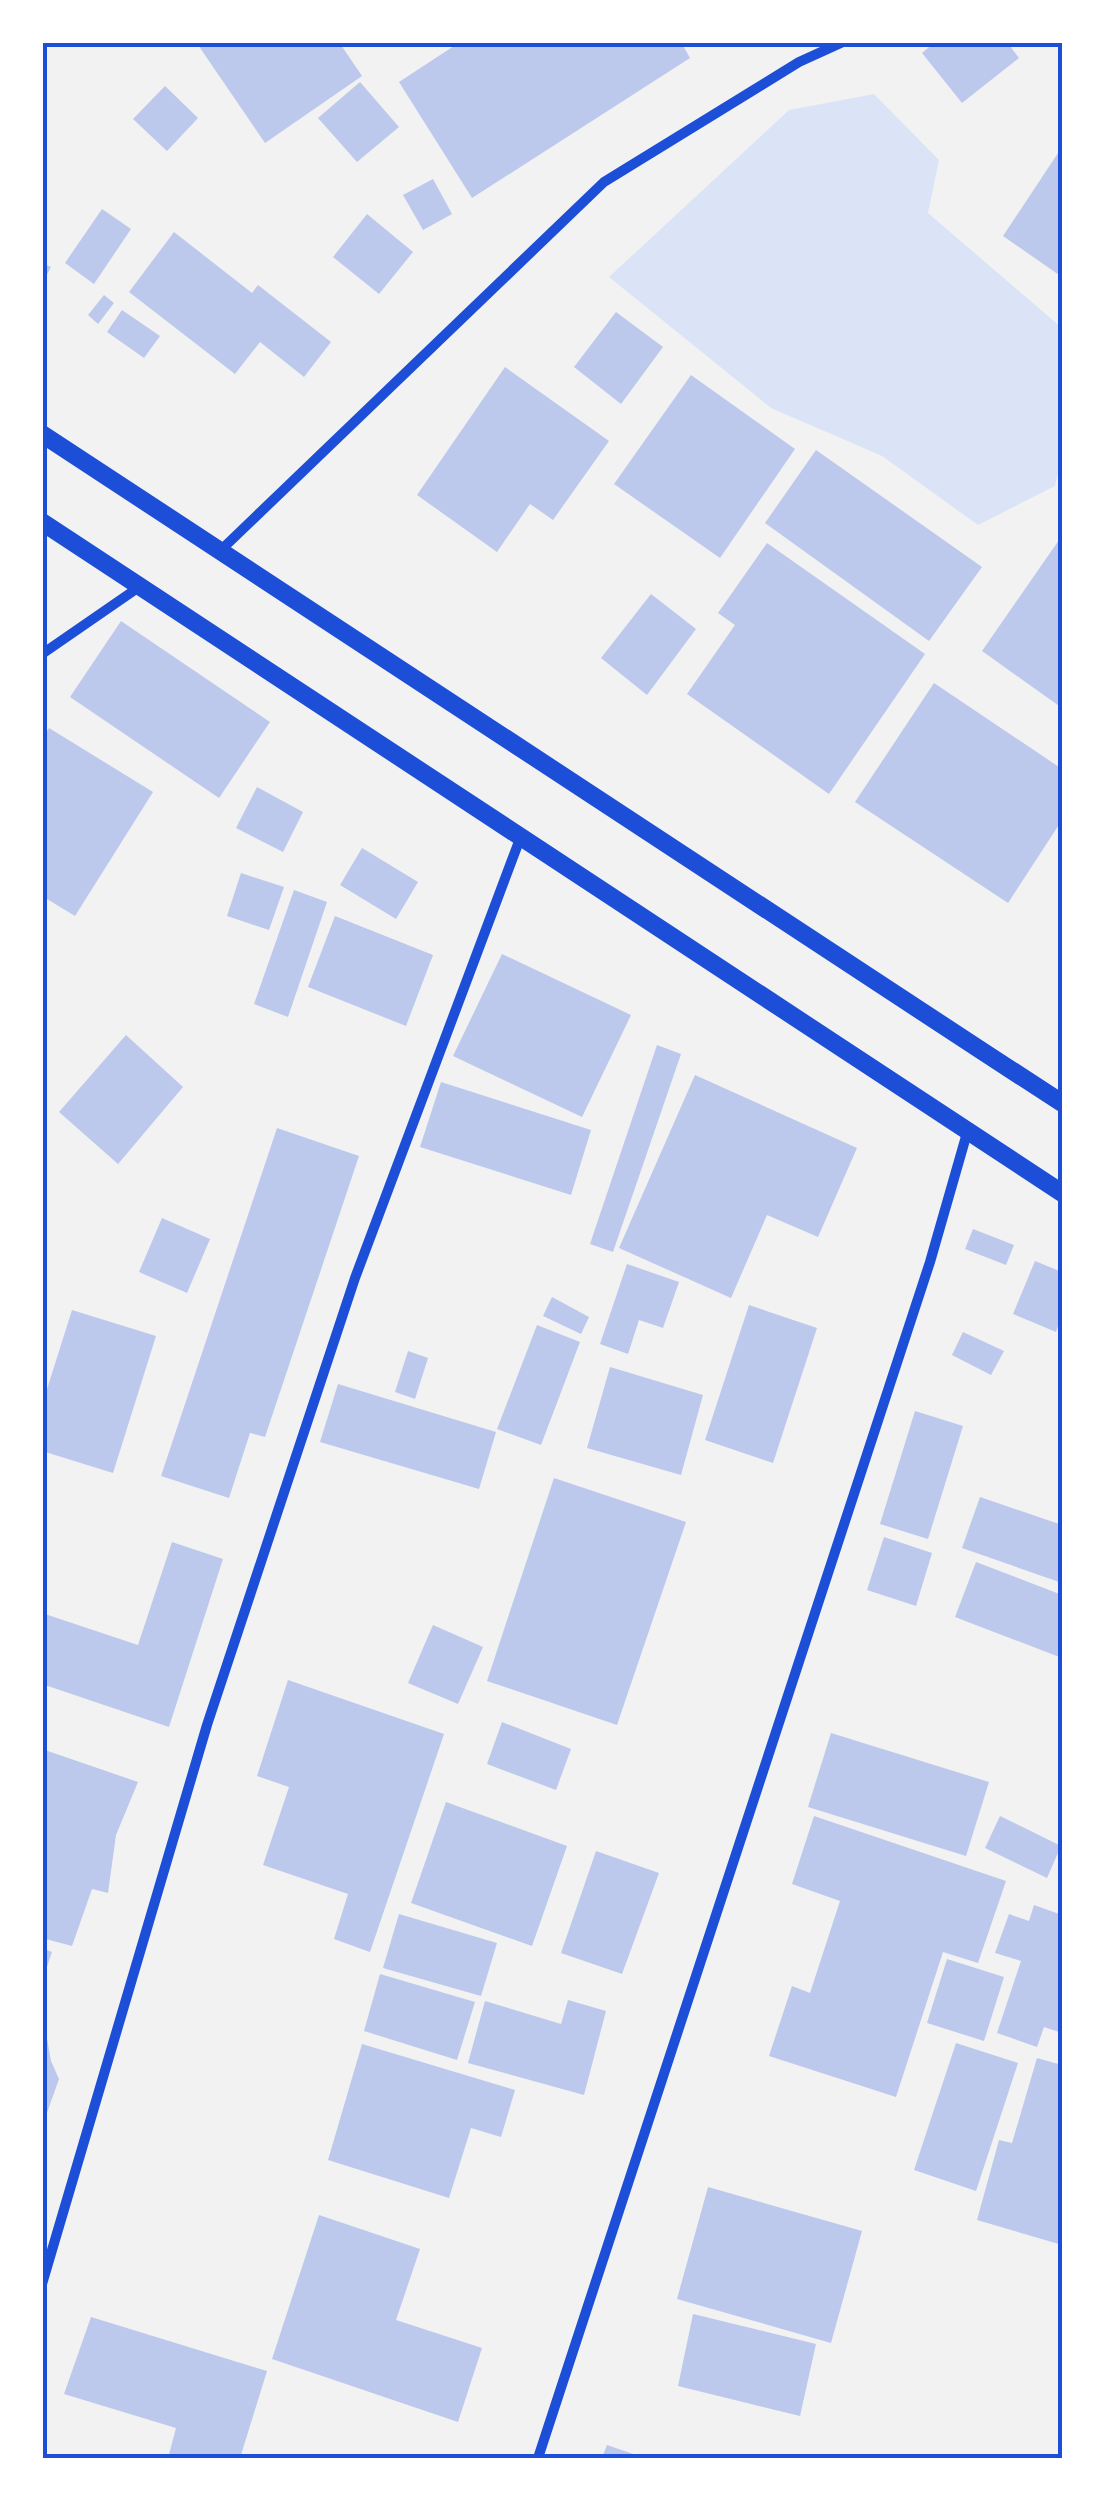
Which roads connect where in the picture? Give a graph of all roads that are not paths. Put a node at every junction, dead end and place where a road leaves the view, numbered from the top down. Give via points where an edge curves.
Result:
1 (843, 42) edge
2 (42, 434) edge
3 (42, 522) edge
4 (221, 550) junction
5 (142, 585) junction
6 (42, 654) edge
7 (521, 836) junction
8 (1062, 1103) edge
9 (967, 1133) junction
10 (1062, 1193) edge
11 (42, 2284) edge
12 (538, 2458) edge

1 - 4 street via 604,182
2 - 4 street
3 - 5 street
4 - 8 street
5 - 6 street
5 - 7 street
7 - 9 street
7 - 11 street via 355,1278 213,1706
9 - 10 street
9 - 12 street

